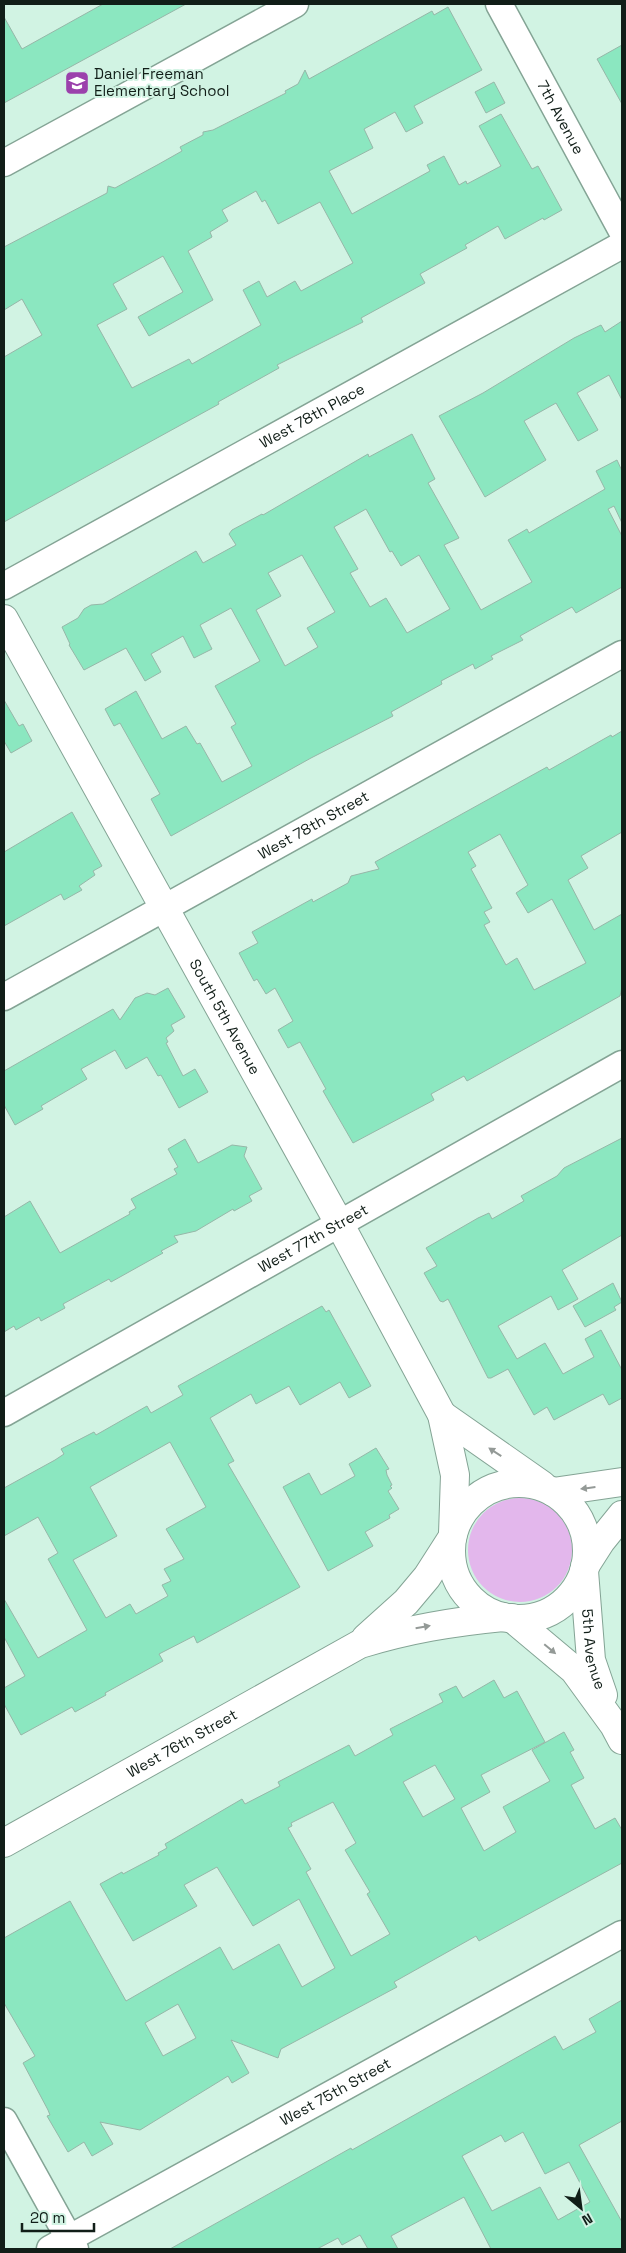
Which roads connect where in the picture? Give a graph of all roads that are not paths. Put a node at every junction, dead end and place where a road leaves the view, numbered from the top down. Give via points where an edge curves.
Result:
1 (295, 4) edge
2 (499, 4) edge
3 (4, 163) edge
4 (622, 231) edge
5 (622, 245) edge
6 (4, 586) edge
7 (4, 619) edge
8 (622, 654) edge
9 (164, 908) junction
10 (4, 997) edge
11 (622, 1064) edge
12 (338, 1223) junction
13 (4, 1413) edge
14 (442, 1415) junction
15 (622, 1482) edge
16 (551, 1491) junction
17 (622, 1515) edge
18 (452, 1536) junction
19 (584, 1569) junction
20 (508, 1618) junction
21 (360, 1644) junction
22 (618, 1732) edge
23 (4, 1844) edge
24 (622, 1934) edge
25 (4, 2121) edge
26 (64, 2246) edge

1 - 3 street
2 - 4 street, 7th Avenue
5 - 6 street, West 78th Place
7 - 9 street, South 5th Avenue
8 - 9 street, West 78th Street
9 - 10 street, West 78th Street
9 - 12 street, South 5th Avenue
11 - 12 street, West 77th Street
12 - 13 street, West 77th Street
12 - 14 street, South 5th Avenue
16 -> 14 street, South 5th Avenue
14 - 18 street, South 5th Avenue via 455,1474
15 -> 16 street
16 - 18 street via 515,1482 491,1489 462,1513
16 - 19 street via 570,1506 581,1524 586,1545
17 - 19 street
18 - 20 street via 451,1558 456,1579 468,1596 484,1609
18 - 21 street, West 76th Street via 427,1577 406,1602
19 - 20 street via 575,1588 548,1612
19 - 22 street, 5th Avenue via 591,1660
21 -> 20 street, West 76th Street via 402,1631 453,1622
20 -> 22 street, 5th Avenue via 574,1670
21 - 23 street, West 76th Street
24 - 26 street, West 75th Street
25 - 26 street

